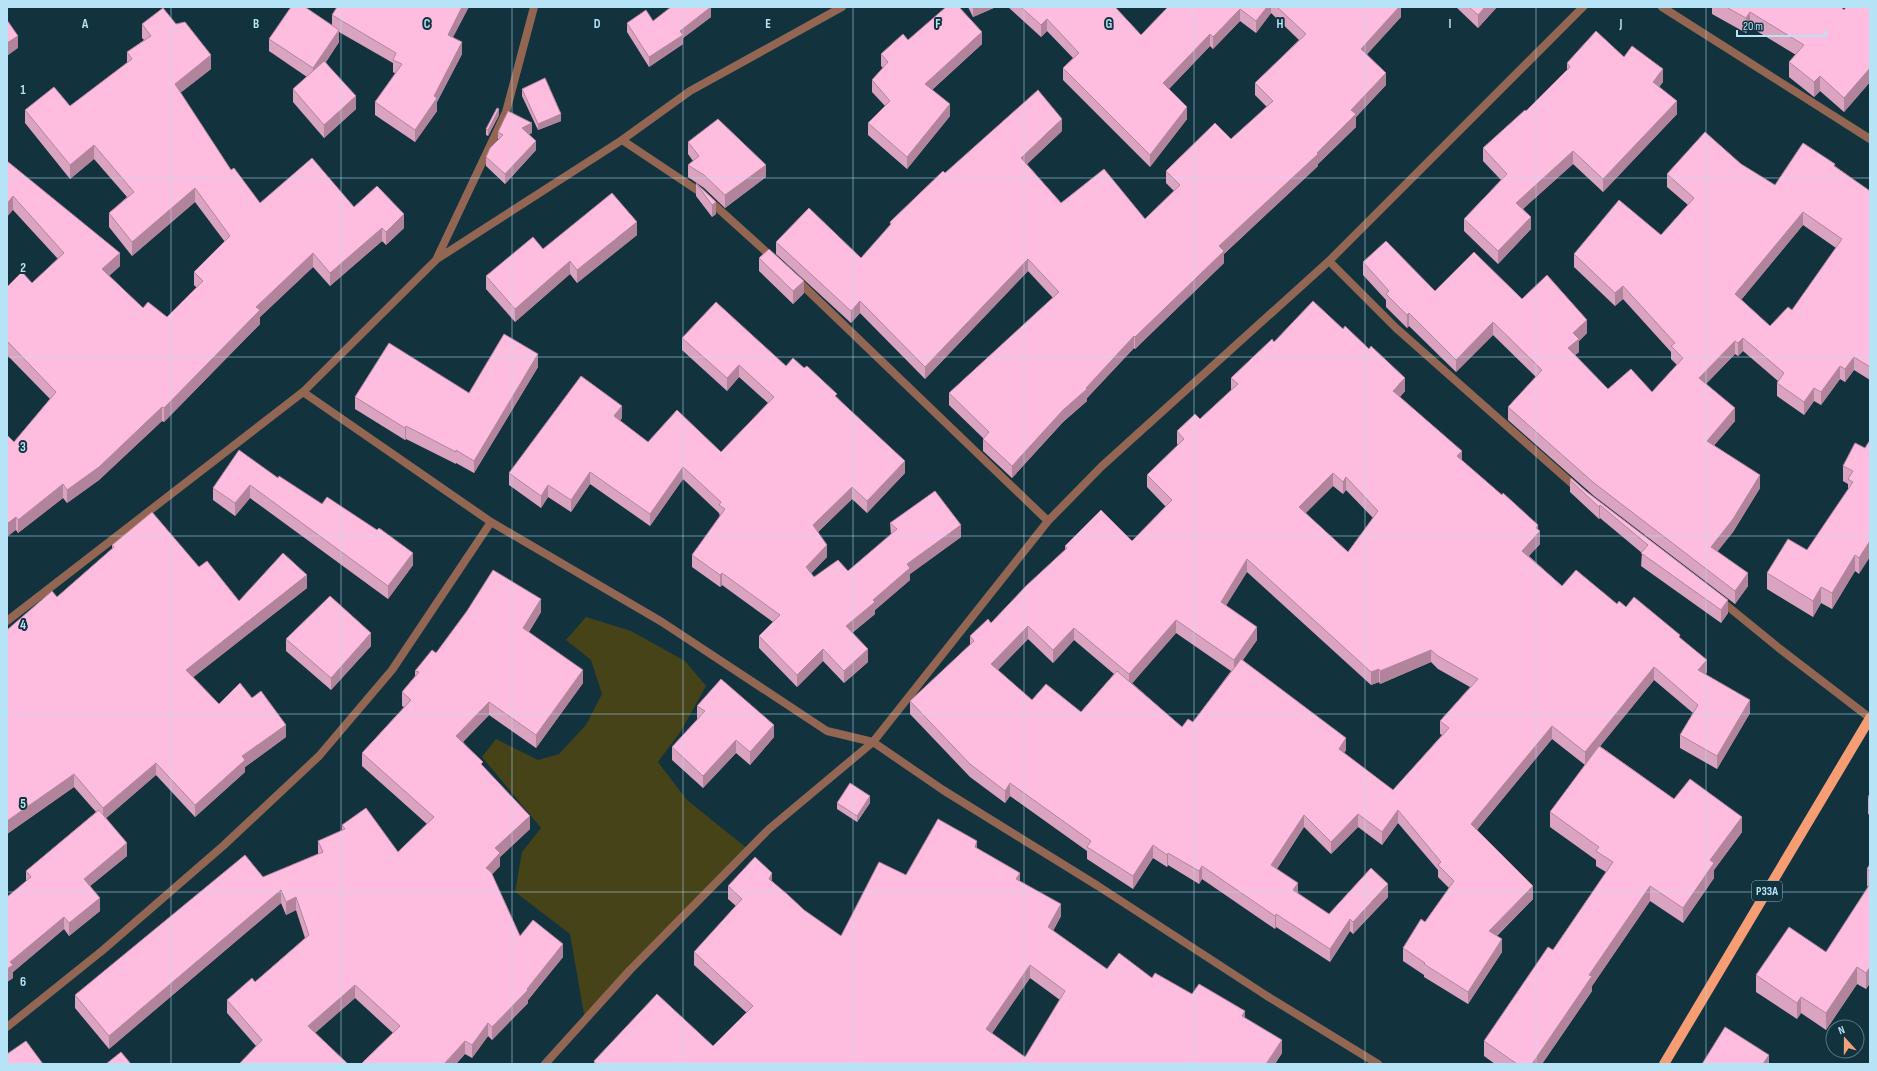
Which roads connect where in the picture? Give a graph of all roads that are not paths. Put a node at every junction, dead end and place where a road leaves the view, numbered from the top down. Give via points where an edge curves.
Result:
1 (534, 7) edge
2 (842, 7) edge
3 (1583, 7) edge
4 (1662, 7) edge
5 (1870, 139) edge
6 (622, 140) junction
7 (437, 259) junction
8 (1329, 261) junction
9 (303, 392) junction
10 (1584, 494) edge
11 (1048, 521) junction
12 (491, 522) junction
13 (1716, 596) edge
14 (7, 621) edge
15 (1870, 718) edge
16 (873, 742) junction
17 (7, 1027) edge
18 (545, 1064) edge
19 (1378, 1064) edge
20 (1664, 1064) edge

1 - 7 street via 506,112
2 - 6 street via 690,91
3 - 8 street
4 - 5 street
6 - 7 street
6 - 11 street via 700,192 784,268
7 - 9 street
8 - 10 street via 1396,328
8 - 11 street via 1102,466
9 - 12 street
9 - 14 street
11 - 16 street
12 - 16 street via 662,622 827,731
12 - 17 street via 392,670 319,756 103,950
13 - 15 street
15 - 20 main road, P33A
16 - 18 street via 769,829 630,970
16 - 19 street via 943,790

